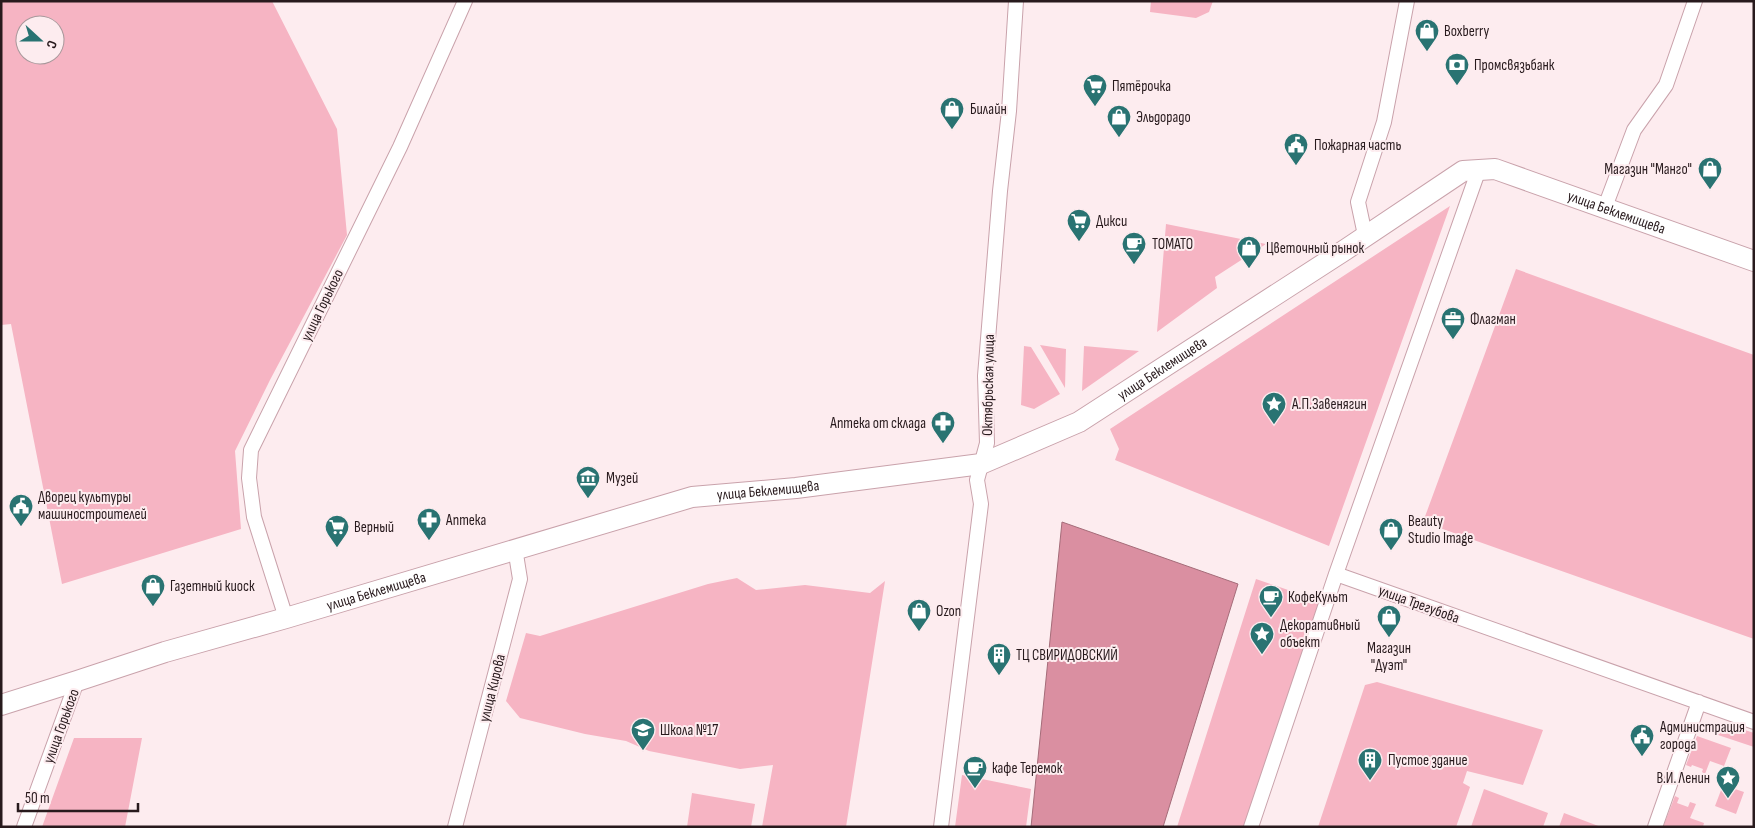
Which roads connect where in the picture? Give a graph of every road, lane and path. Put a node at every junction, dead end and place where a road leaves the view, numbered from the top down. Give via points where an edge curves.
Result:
1 (465, 1) edge
2 (1016, 1) edge
3 (1407, 1) edge
4 (1695, 1) edge
5 (1479, 169) junction
6 (1605, 207) junction
7 (1365, 235) junction
8 (1754, 261) edge
9 (981, 464) junction
10 (515, 548) junction
11 (1336, 574) junction
12 (286, 618) junction
13 (77, 682) junction
14 (1699, 702) junction
15 (1, 704) edge
16 (1754, 722) edge
17 (24, 827) edge
18 (455, 827) edge
19 (940, 827) edge
20 (1251, 827) edge
21 (1655, 827) edge

1 - 12 street, улица Горького via 400,147 251,450 249,478 254,517
2 - 9 street, Октябрьская улица via 985,376 987,443
3 - 7 street via 1384,122 1358,202
4 - 6 street via 1666,85 1634,130
5 - 6 main road, улица Беклемищева via 1495,169
5 - 7 main road, улица Беклемищева via 1462,171
5 - 11 street
6 - 8 main road, улица Беклемищева
7 - 9 main road, улица Беклемищева via 1079,422
9 - 10 main road, улица Беклемищева via 796,488 692,497
9 - 19 street, Октябрьская улица via 977,480 981,504
10 - 12 main road, улица Беклемищева
10 - 18 street, улица Кирова via 520,579
11 - 14 street, улица Трегубова
11 - 20 street
12 - 13 main road, улица Беклемищева via 165,652
13 - 15 main road, улица Беклемищева
13 - 17 street, улица Горького
14 - 16 street, улица Трегубова
14 - 21 street

